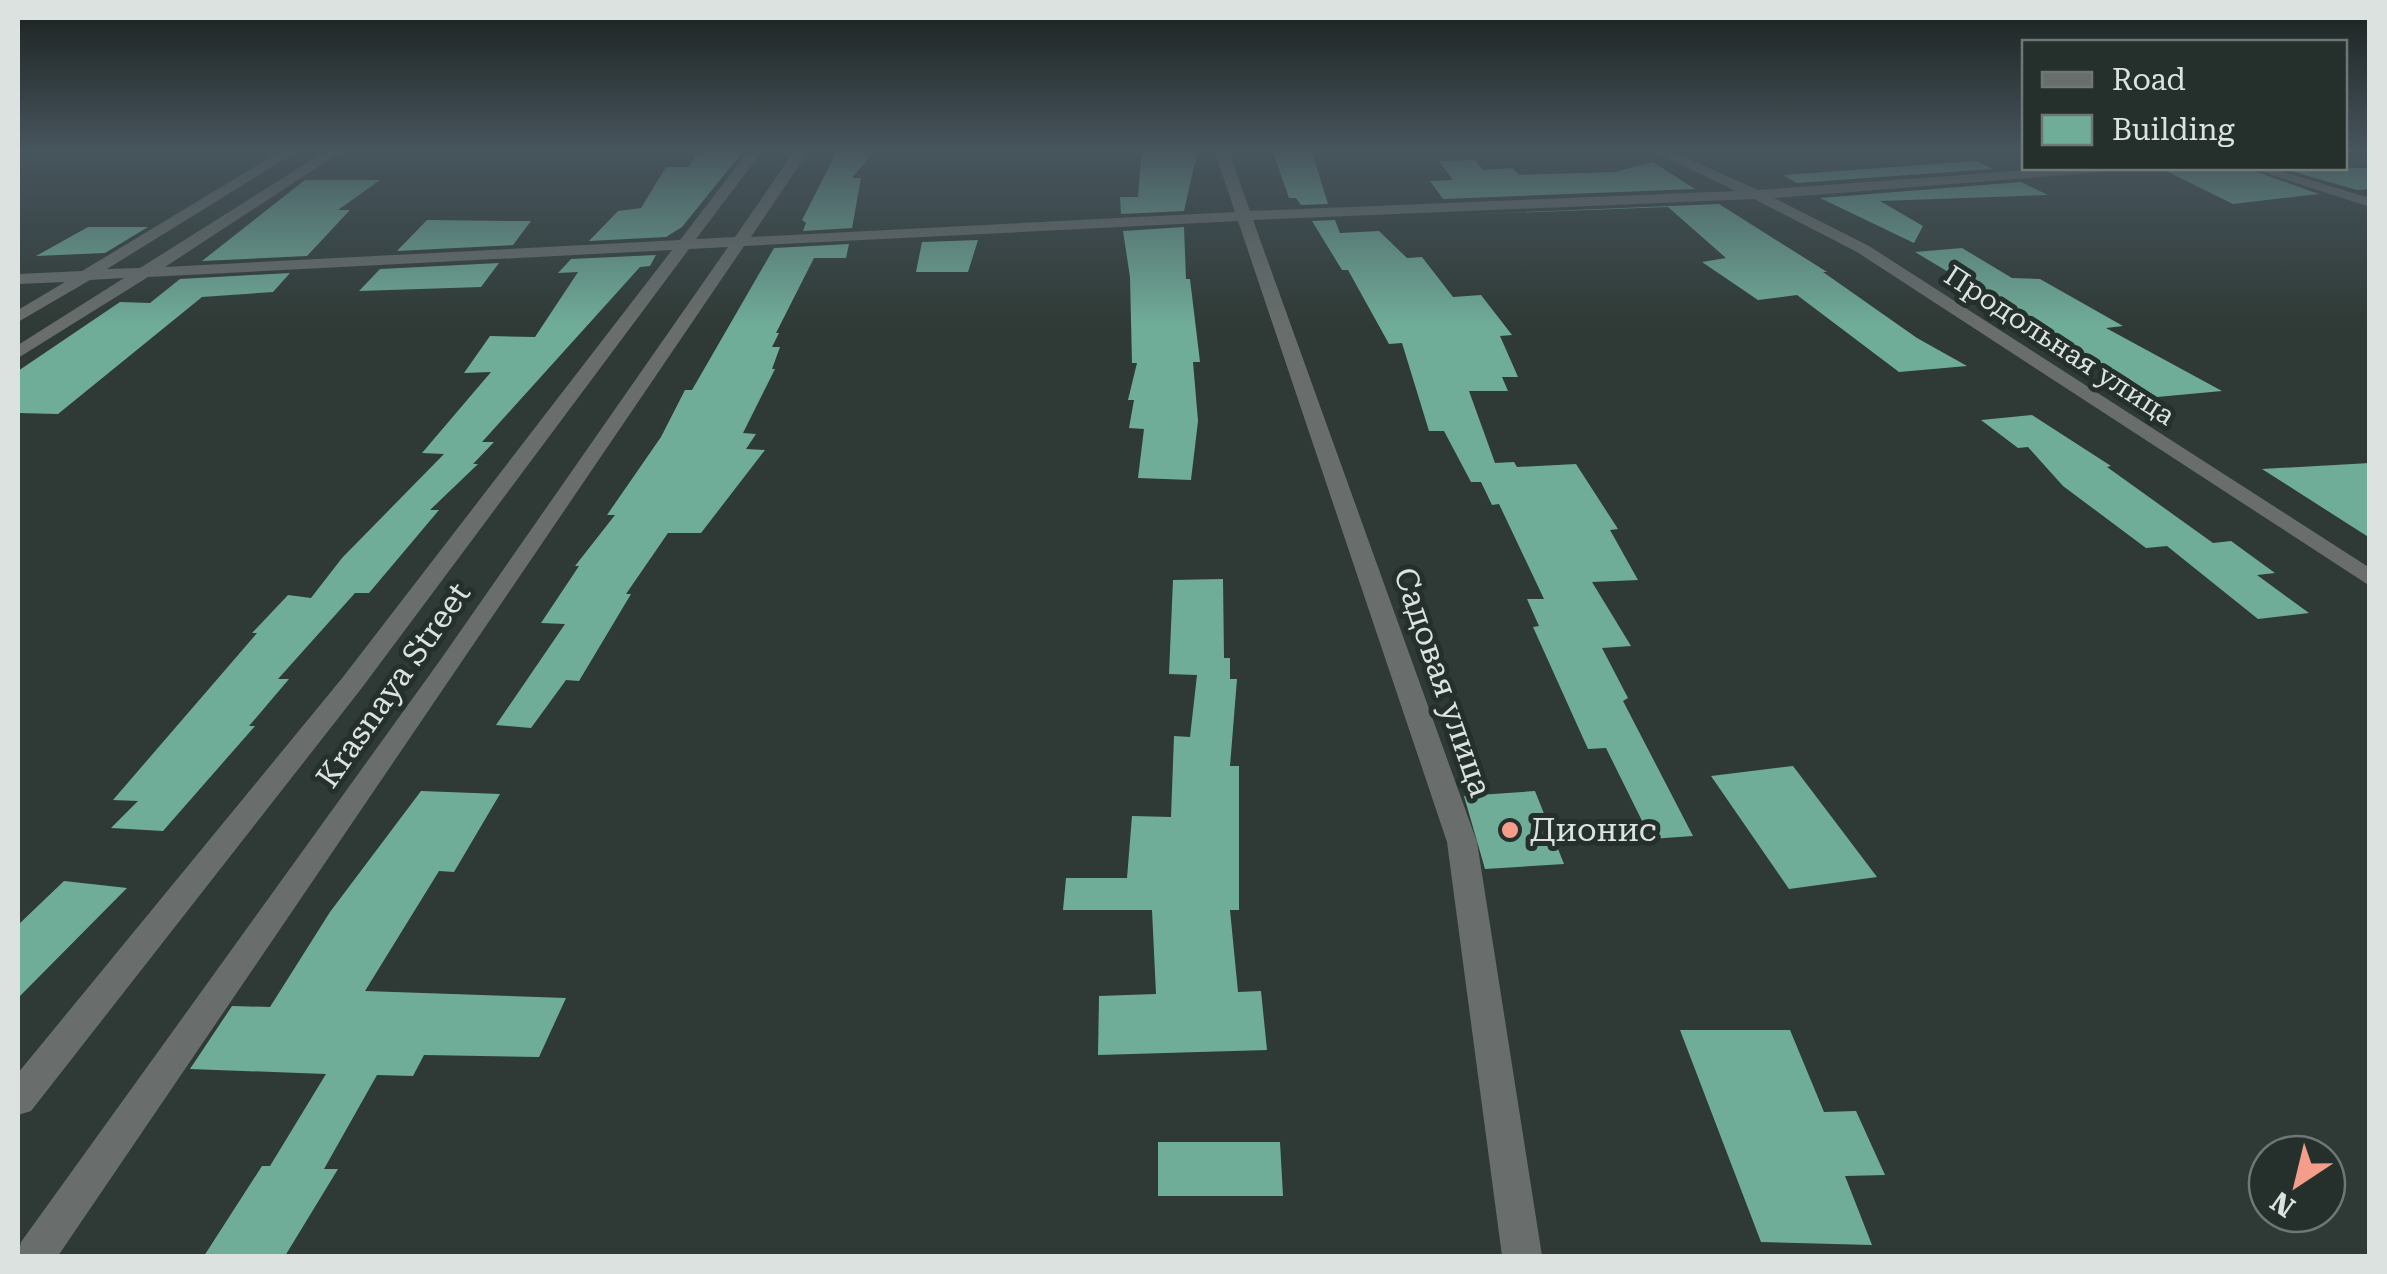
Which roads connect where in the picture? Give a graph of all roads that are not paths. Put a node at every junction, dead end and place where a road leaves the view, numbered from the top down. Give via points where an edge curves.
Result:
1 (196, 208) edge
2 (245, 208) edge
3 (713, 208) edge
4 (760, 208) edge
5 (1239, 208) edge
6 (1418, 208) edge
7 (1786, 208) edge
8 (1241, 216) junction
9 (736, 242) junction
10 (686, 244) junction
11 (144, 273) junction
12 (84, 276) junction
13 (18, 279) edge
14 (18, 317) edge
15 (18, 354) edge
16 (2370, 579) edge
17 (18, 1098) edge
18 (34, 1256) edge
19 (1522, 1256) edge

1 - 12 street
2 - 11 street
3 - 10 street, Krasnaya Street
4 - 9 street, Krasnaya Street
5 - 8 street, Садовая улица
6 - 8 street
7 - 16 street, Продольная улица via 1863,249
8 - 9 street
8 - 19 street, Садовая улица via 1462,842
9 - 10 street
9 - 18 street, Krasnaya Street via 450,665
10 - 11 street
10 - 17 street, Krasnaya Street via 352,682
11 - 12 street
11 - 15 street
12 - 13 street
12 - 14 street

